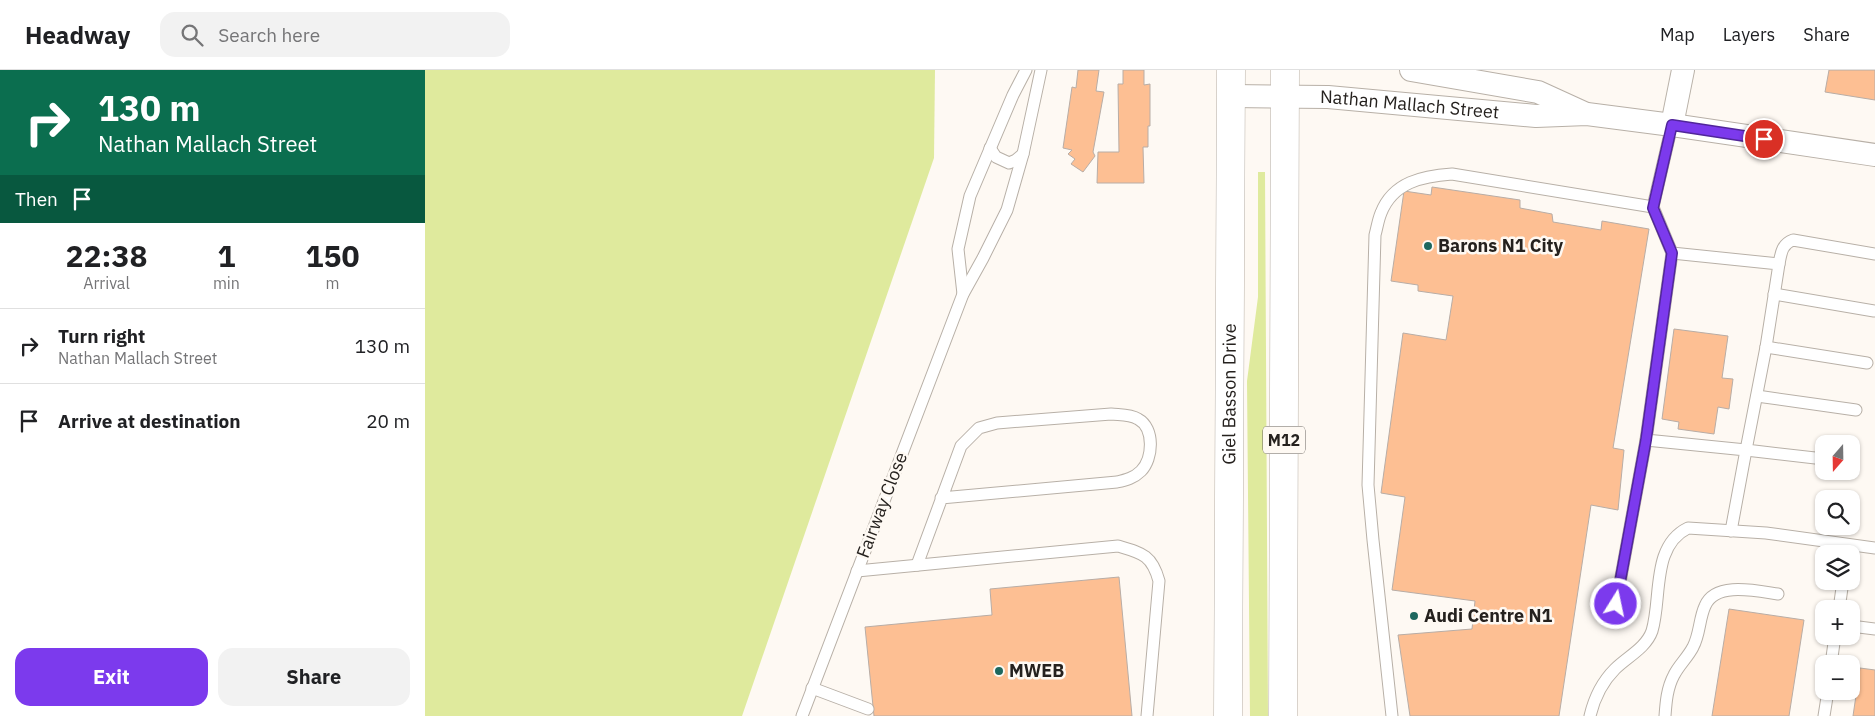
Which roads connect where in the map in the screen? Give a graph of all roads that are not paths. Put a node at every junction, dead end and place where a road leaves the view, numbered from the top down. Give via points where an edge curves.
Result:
1 (1027, 70) edge
2 (1041, 70) edge
3 (1285, 70) edge
4 (1411, 70) edge
5 (1683, 70) edge
6 (1232, 83) edge
7 (1285, 97) junction
8 (1587, 114) junction
9 (1672, 125) junction
10 (990, 148) junction
11 (1023, 154) junction
12 (1875, 155) edge
13 (1653, 208) junction
14 (1672, 253) junction
15 (1875, 254) edge
16 (1779, 264) junction
17 (963, 294) junction
18 (1774, 294) junction
19 (1874, 311) edge
20 (1766, 347) junction
21 (1867, 363) dead end
22 (1757, 396) junction
23 (1856, 410) dead end
24 (1646, 440) junction
25 (1746, 450) junction
26 (1815, 458) edge
27 (941, 498) junction
28 (1731, 531) junction
29 (1828, 545) edge
30 (1875, 548) edge
31 (1860, 549) edge
32 (917, 565) junction
33 (857, 571) junction
34 (1778, 594) dead end
35 (1616, 604) dead end
36 (1860, 627) edge
37 (1875, 629) edge
38 (812, 688) junction
39 (1827, 700) edge
40 (868, 709) dead end
41 (802, 716) edge
42 (1147, 716) edge
43 (1228, 716) edge
44 (1283, 716) edge
45 (1392, 716) edge
46 (1590, 716) edge
47 (1665, 716) edge
48 (1824, 716) edge

1 - 10 lane, Fairway Close
2 - 11 lane, Fairway Close
3 - 7 main road, M12
4 - 8 street, Nathan Mallach Street via 1538,92
5 - 9 street
6 - 7 street, Nathan Mallach Street
6 - 43 main road, Giel Basson Drive
7 - 8 street, Nathan Mallach Street via 1328,97 1536,116
7 - 44 main road, M12
8 - 9 street, Nathan Mallach Street
9 - 12 street, Nathan Mallach Street
9 - 13 lane
10 - 11 lane via 996,157 1009,163
10 - 17 lane, Fairway Close via 970,196 958,249
11 - 17 lane, Fairway Close via 1007,210
13 - 14 lane
13 - 45 lane via 1452,174 1412,181 1388,200 1381,213 1375,236 1369,485
14 - 16 lane
14 - 24 lane
15 - 16 lane via 1793,240 1783,247
16 - 18 lane
17 - 33 lane, Fairway Close
18 - 19 lane
18 - 20 lane
20 - 21 lane
20 - 22 lane
22 - 23 lane
22 - 25 lane
24 - 25 lane
24 - 35 lane
25 - 26 lane
25 - 28 lane
27 - 27 lane via 961,446 979,428 997,423 1111,414 1139,419 1147,427 1149,460 1132,478
27 - 32 lane
28 - 29 lane via 1766,533
28 - 46 lane via 1688,528 1671,540 1663,557 1651,633 1642,647 1614,670 1594,702
30 - 31 lane
32 - 33 lane
32 - 42 lane via 1118,546 1148,557 1159,580
33 - 38 lane, Fairway Close
34 - 47 lane via 1745,588 1721,592 1705,605 1693,648 1667,691
36 - 37 lane
38 - 40 lane
38 - 41 lane, Fairway Close
39 - 48 lane

